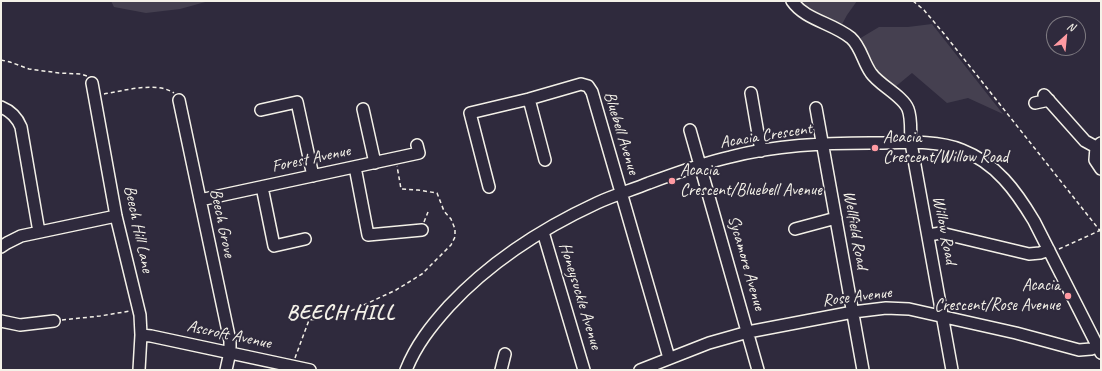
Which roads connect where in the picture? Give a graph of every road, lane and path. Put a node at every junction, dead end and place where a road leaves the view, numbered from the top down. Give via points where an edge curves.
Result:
1 (792, 1) edge
2 (913, 1) edge
3 (1, 60) edge
4 (92, 82) joint
5 (751, 93) dead end
6 (99, 95) junction
7 (529, 99) junction
8 (179, 100) joint
9 (1036, 103) dead end
10 (1, 107) edge
11 (816, 108) dead end
12 (363, 109) dead end
13 (261, 110) dead end
14 (690, 130) dead end
15 (911, 143) junction
16 (822, 144) junction
17 (417, 145) dead end
18 (1098, 145) edge
19 (761, 151) junction
20 (396, 158) junction
21 (545, 160) dead end
22 (375, 162) junction
23 (701, 166) junction
24 (355, 167) junction
25 (1101, 169) edge
26 (312, 176) junction
27 (262, 187) junction
28 (489, 187) dead end
29 (621, 194) junction
30 (200, 200) junction
31 (116, 216) junction
32 (836, 218) junction
33 (794, 229) dead end
34 (422, 230) dead end
35 (1100, 230) edge
36 (39, 232) junction
37 (543, 232) junction
38 (928, 235) junction
39 (305, 239) dead end
40 (1, 247) edge
41 (1050, 251) junction
42 (139, 310) junction
43 (853, 312) junction
44 (942, 316) junction
45 (1, 320) edge
46 (56, 321) joint
47 (748, 332) junction
48 (141, 335) junction
49 (1099, 350) edge
50 (230, 352) junction
51 (505, 354) dead end
52 (669, 358) junction
53 (292, 368) edge
54 (139, 370) edge
55 (226, 370) edge
56 (310, 370) edge
57 (406, 370) edge
58 (502, 370) edge
59 (584, 370) edge
60 (640, 370) edge
61 (758, 370) edge
62 (863, 370) edge
63 (952, 370) edge

1 - 15 street, Willow Road via 796,8 852,39 871,73 904,103 908,110
2 - 35 path via 945,35
3 - 4 path via 29,69 86,75
4 - 6 street, Beech Hill Lane
5 - 19 street
6 - 8 path via 143,87 162,88 172,91
6 - 31 street, Beech Hill Lane
7 - 21 street
7 - 28 street, Bluebell Avenue via 470,113
7 - 29 street, Bluebell Avenue via 581,84 588,86 592,92
8 - 30 street, Beech Grove
9 - 18 street via 1046,98 1085,141
10 - 36 street via 11,112 21,127
11 - 16 street, Wellfield Road
12 - 22 street
13 - 26 street via 297,102
14 - 23 street, Sycamore Avenue
15 - 16 street, Acacia Crescent
15 - 38 street, Willow Road
15 - 41 street, Acacia Crescent via 934,143 953,147 974,155 994,169 1022,202
16 - 19 street, Acacia Crescent
16 - 32 street, Wellfield Road
17 - 20 street, Forest Avenue via 419,153
18 - 25 street via 1095,160
19 - 23 street, Acacia Crescent
20 - 22 street, Forest Avenue
20 - 53 path via 401,189 437,193 455,229 455,237 451,245 422,274 396,290 338,317 309,320
22 - 24 street, Forest Avenue
23 - 29 street, Acacia Crescent
23 - 47 street, Sycamore Avenue
24 - 26 street, Forest Avenue
24 - 34 street via 368,235
26 - 27 street, Forest Avenue
27 - 30 street, Forest Avenue
27 - 39 street via 274,246
29 - 37 street, Acacia Crescent
29 - 52 street, Bluebell Avenue
30 - 50 street, Beech Grove via 230,341
31 - 36 street
31 - 42 street, Beech Hill Lane
32 - 33 street
32 - 43 street, Wellfield Road
35 - 41 path
36 - 40 street via 21,236
37 - 57 street, Acacia Crescent via 500,261 456,299 418,345
37 - 59 street, Honeysuckle Avenue
38 - 41 street via 941,233 1029,254
38 - 44 street, Willow Road
41 - 49 street, Acacia Crescent
42 - 46 path
42 - 48 street, Beech Hill Lane
43 - 44 street, Rose Avenue via 886,308 909,309
43 - 47 street, Rose Avenue
43 - 62 street, Wellfield Road
44 - 49 street, Rose Avenue via 1079,350
44 - 63 street, Willow Road
45 - 46 street via 20,325
47 - 52 street, Rose Avenue
47 - 61 street, Sycamore Avenue
48 - 50 street, Ascroft Avenue
48 - 54 street, Beech Hill Lane
50 - 53 street, Ascroft Avenue
50 - 55 street, Beech Grove
51 - 58 street
52 - 60 street, Rose Avenue
53 - 56 street, Ascroft Avenue

